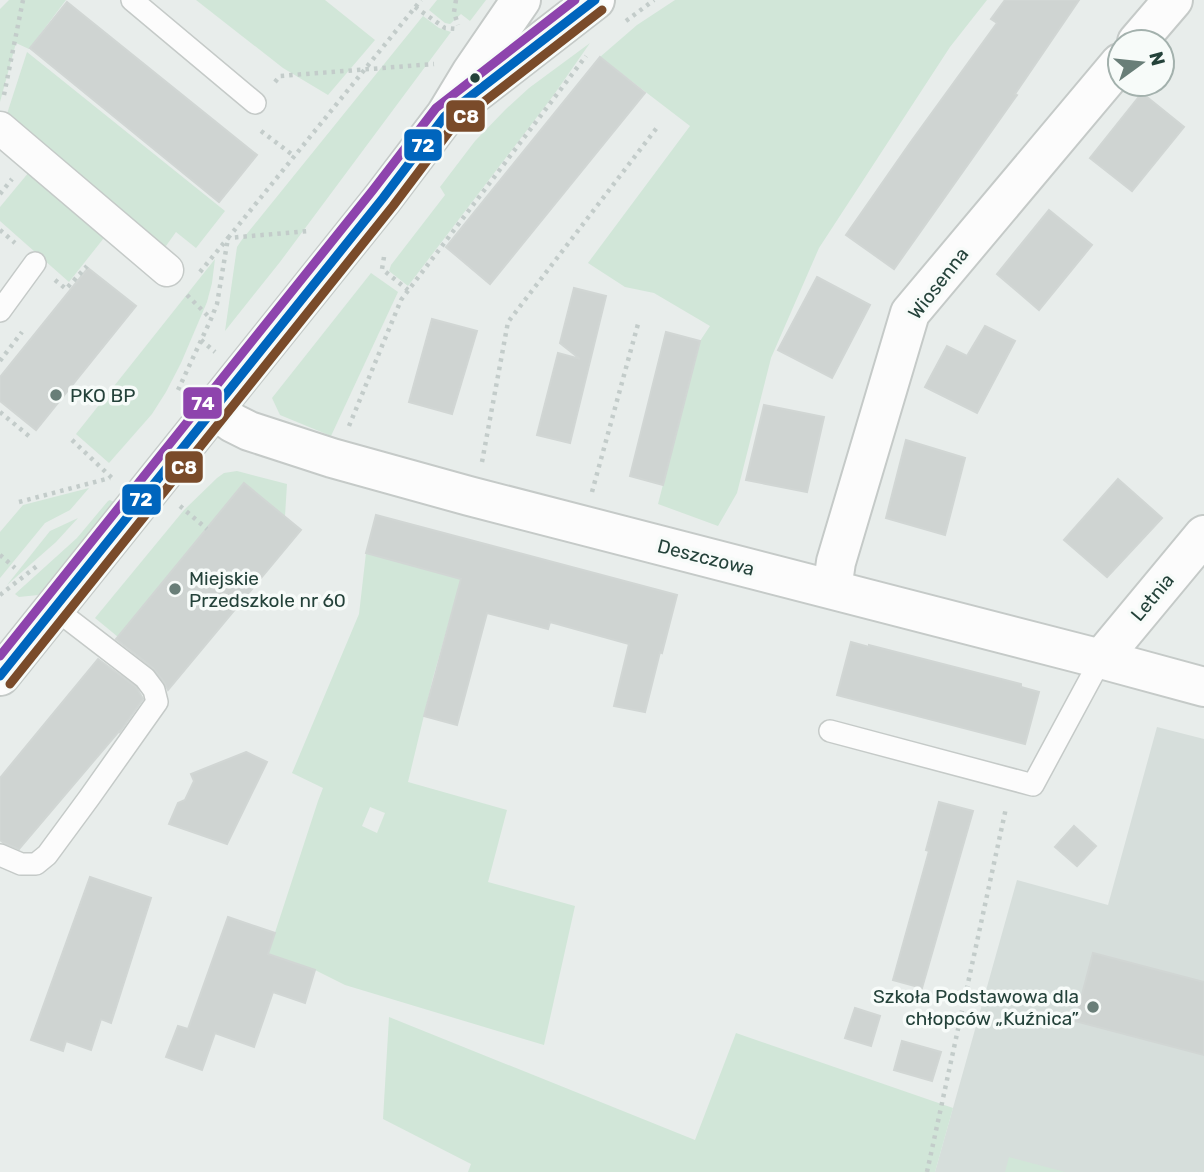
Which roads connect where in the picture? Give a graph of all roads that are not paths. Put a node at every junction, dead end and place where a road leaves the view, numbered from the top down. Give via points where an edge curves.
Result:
1 (132, 0) edge
2 (521, 0) edge
3 (1172, 0) edge
4 (610, 11) edge
5 (1149, 28) edge
6 (1106, 80) edge
7 (255, 103) dead end
8 (1, 116) edge
9 (445, 116) junction
10 (35, 263) dead end
11 (181, 281) road end
12 (0, 311) edge
13 (215, 410) junction
14 (1204, 535) edge
15 (832, 589) junction
16 (54, 608) junction
17 (1101, 659) junction
18 (0, 676) edge
19 (1204, 687) edge
20 (830, 732) dead end
21 (0, 855) edge

1 - 7 lane
2 - 9 street
3 - 5 street
4 - 9 street
6 - 15 street, Wiosenna via 909,313
8 - 11 street
9 - 13 street
10 - 12 lane
13 - 15 street, Deszczowa via 249,431 332,458
13 - 16 street
14 - 17 street, Letnia
15 - 17 street, Deszczowa
16 - 18 street
16 - 21 lane via 145,678 157,702 47,855 36,864 21,864
17 - 19 street, Deszczowa
17 - 20 lane via 1033,785

